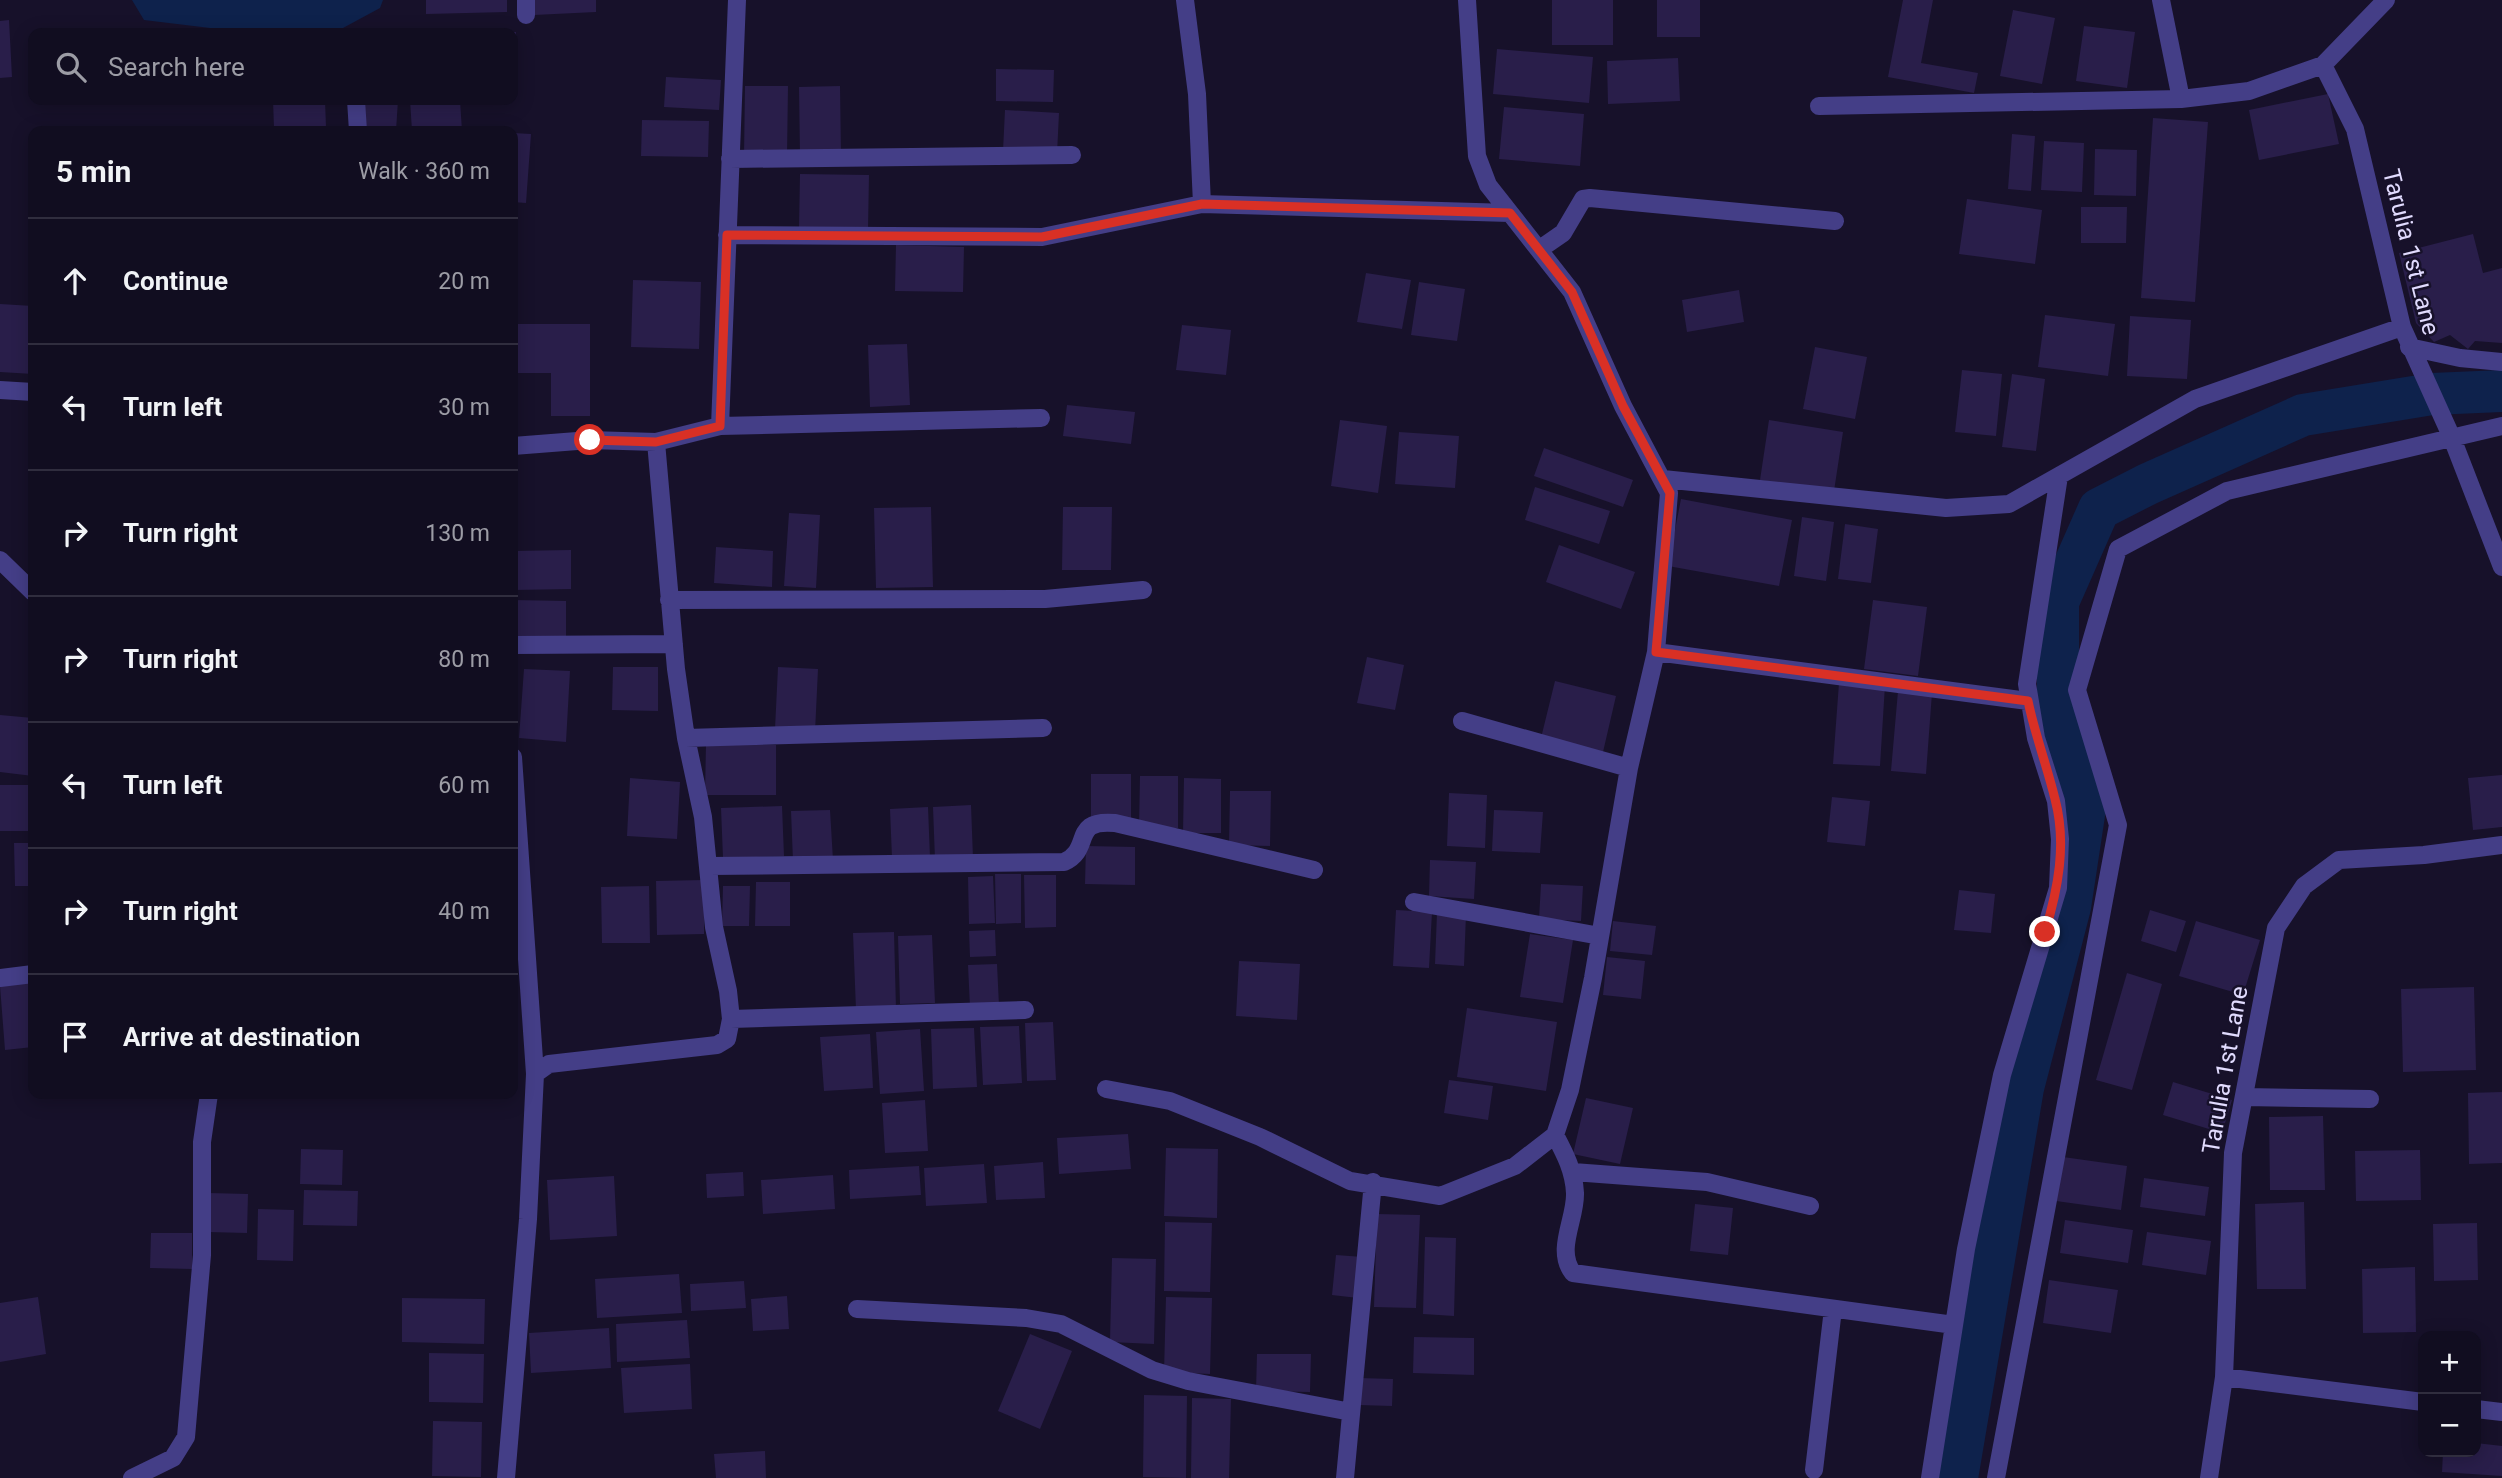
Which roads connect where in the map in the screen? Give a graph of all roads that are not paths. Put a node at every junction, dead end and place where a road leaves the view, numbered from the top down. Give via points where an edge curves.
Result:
1 (737, 0) edge
2 (1185, 0) edge
3 (1467, 0) edge
4 (2161, 0) edge
5 (2386, 0) edge
6 (2323, 65) junction
7 (2181, 99) junction
8 (356, 105) edge
9 (1819, 106) dead end
10 (358, 126) edge
11 (1072, 155) dead end
12 (730, 159) junction
13 (1202, 204) junction
14 (1510, 213) junction
15 (1835, 221) dead end
16 (727, 235) junction
17 (1540, 248) junction
18 (2402, 327) junction
19 (2411, 352) junction
20 (2502, 362) edge
21 (0, 390) edge
22 (28, 392) edge
23 (1041, 418) dead end
24 (720, 426) junction
25 (2502, 426) edge
26 (2452, 438) junction
27 (656, 442) junction
28 (518, 446) edge
29 (2059, 476) junction
30 (1663, 479) junction
31 (2497, 541) edge
32 (0, 560) edge
33 (2502, 567) edge
34 (28, 587) edge
35 (1143, 590) dead end
36 (669, 600) junction
37 (674, 644) junction
38 (518, 645) edge
39 (1656, 652) junction
40 (2028, 701) junction
41 (1462, 721) dead end
42 (1043, 728) dead end
43 (686, 738) junction
44 (1629, 768) junction
45 (518, 829) edge
46 (2502, 845) edge
47 (709, 866) junction
48 (1314, 870) dead end
49 (1414, 902) dead end
50 (1601, 936) junction
51 (28, 975) edge
52 (0, 978) edge
53 (1026, 1010) dead end
54 (732, 1019) junction
55 (535, 1074) junction
56 (1106, 1089) dead end
57 (2244, 1097) junction
58 (208, 1099) edge
59 (2370, 1099) dead end
60 (1555, 1135) junction
61 (1573, 1172) junction
62 (1373, 1182) junction
63 (1810, 1206) dead end
64 (857, 1309) dead end
65 (1833, 1309) junction
66 (1954, 1325) junction
67 (2224, 1377) junction
68 (2418, 1401) edge
69 (2481, 1410) edge
70 (1351, 1412) junction
71 (2502, 1412) edge
72 (1814, 1470) dead end
73 (132, 1478) edge
74 (506, 1478) edge
75 (1345, 1478) edge
76 (1930, 1478) edge
77 (1996, 1478) edge
78 (2209, 1478) edge

1 - 12 street
2 - 13 street via 1197,94
3 - 14 street via 1477,156 1488,185
4 - 7 street
5 - 6 street
6 - 7 street via 2249,91
6 - 18 street, Tarulia 1st Lane via 2356,129
7 - 9 street
8 - 10 street
11 - 12 street
12 - 16 street
13 - 14 street
13 - 16 street via 1042,237
14 - 17 street
15 - 17 street via 1590,198 1583,200 1563,233
16 - 24 street
17 - 30 street via 1572,292 1623,406
18 - 19 street, Tarulia 1st Lane
18 - 29 street via 2195,398
19 - 20 street
19 - 26 street, Tarulia 1st Lane
21 - 22 street
23 - 24 street
24 - 27 street
25 - 26 street
26 - 31 street, Tarulia 1st Lane
26 - 77 street via 2227,491 2118,549 2077,690 2118,825
27 - 28 street via 590,440
27 - 36 street
29 - 30 street via 2009,504 1946,508
29 - 40 street via 2031,647
30 - 39 street via 1670,493
31 - 33 street, Tarulia 1st Lane
32 - 34 street
35 - 36 street via 1045,599
36 - 37 street
37 - 38 street
37 - 43 street
39 - 40 street
39 - 44 street
40 - 66 street via 2056,801 2058,888 2002,1075
41 - 44 street
42 - 43 street
43 - 47 street
44 - 50 street
45 - 55 street
46 - 57 street, Tarulia 1st Lane via 2339,860 2304,886 2276,928
47 - 48 street via 1064,862 1075,855 1086,829 1098,821
47 - 54 street via 714,927
49 - 50 street
50 - 60 street via 1570,1090
51 - 52 street
53 - 54 street
54 - 55 street via 727,1039 717,1045 549,1064
55 - 74 street
56 - 62 street via 1170,1101 1260,1137 1350,1181
57 - 59 street
57 - 67 street, Tarulia 1st Lane via 2233,1153
58 - 73 street via 202,1142 202,1255 186,1437 173,1458
60 - 61 street
60 - 62 street via 1516,1166 1440,1196
61 - 63 street via 1707,1182
61 - 65 street via 1575,1196 1565,1257 1573,1273
62 - 70 street
64 - 70 street via 1060,1324 1152,1370 1188,1381
65 - 66 street
65 - 72 street
66 - 76 street
67 - 68 street
67 - 78 street, Tarulia 1st Lane
69 - 71 street
70 - 75 street

